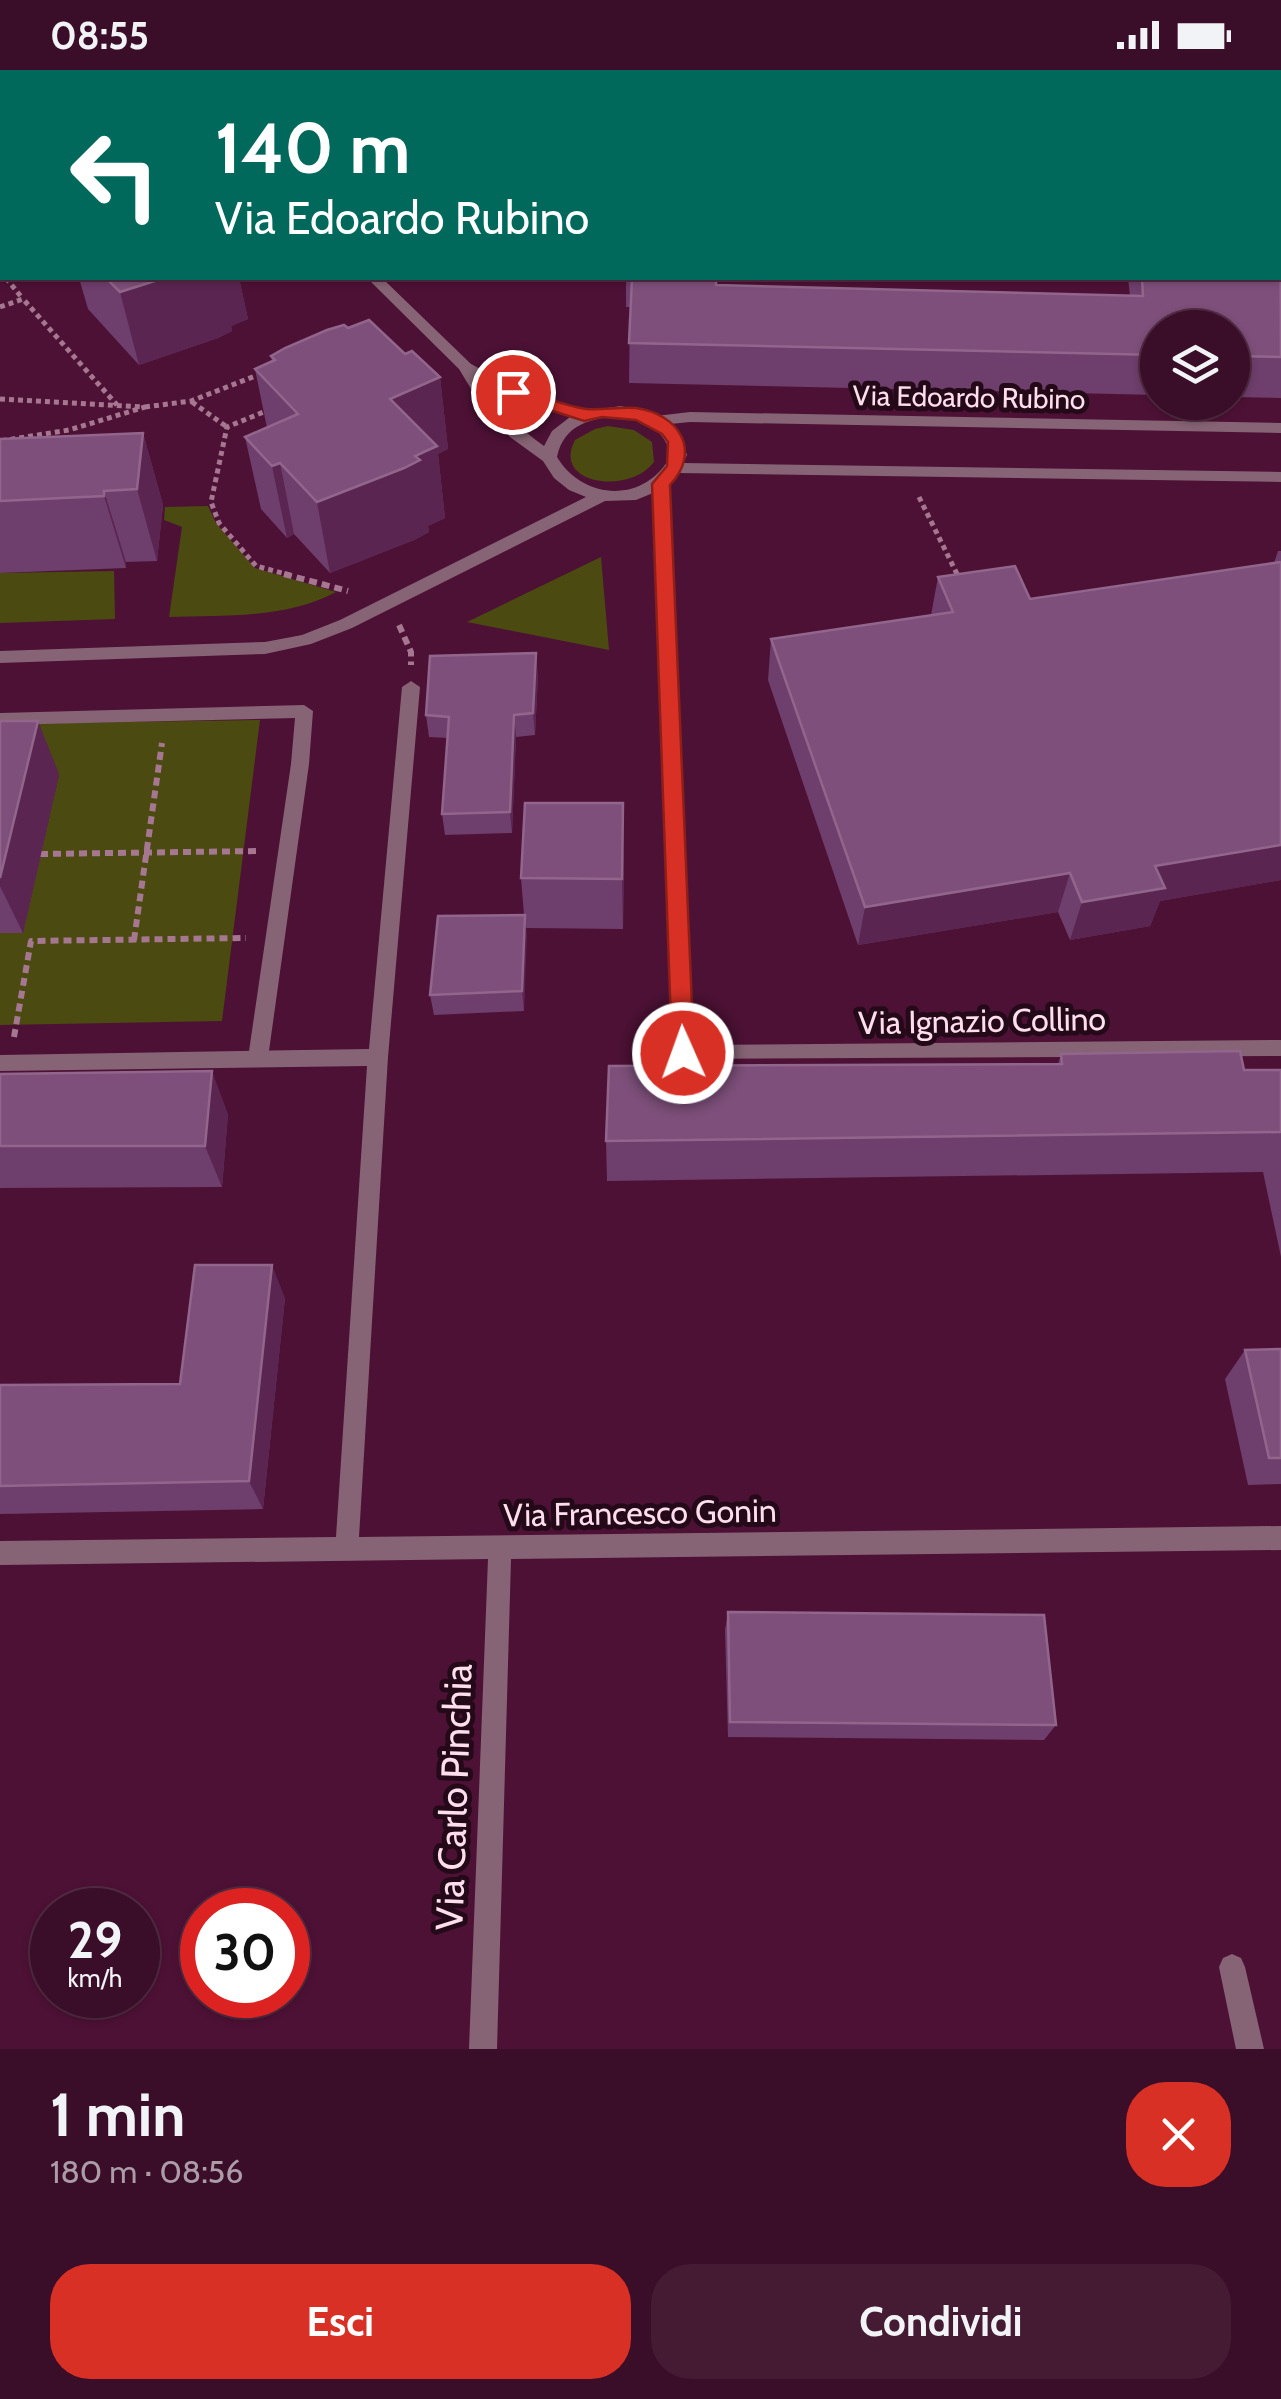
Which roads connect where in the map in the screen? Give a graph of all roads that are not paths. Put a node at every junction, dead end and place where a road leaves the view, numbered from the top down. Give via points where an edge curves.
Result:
1 (376, 280) edge
2 (465, 366) junction
3 (584, 416) junction
4 (656, 421) junction
5 (1281, 428) edge
6 (549, 457) junction
7 (676, 468) junction
8 (1281, 478) edge
9 (661, 484) junction
10 (602, 496) junction
11 (0, 656) edge
12 (411, 687) road end
13 (0, 719) edge
14 (1281, 1048) edge
15 (378, 1057) junction
16 (258, 1058) junction
17 (5, 1063) edge
18 (1281, 1538) edge
19 (500, 1548) junction
20 (346, 1549) junction
21 (0, 1553) edge
22 (1232, 1967) dead end
23 (483, 2049) edge
24 (1250, 2049) edge

1 - 2 street, Via Edoardo Rubino
2 - 3 street, Via Edoardo Rubino via 513,392
2 - 6 street, Via Edoardo Rubino via 515,434
3 - 4 street, Via Edoardo Rubino via 621,411
3 - 6 street via 558,433
4 - 5 street, Via Edoardo Rubino
4 - 7 street via 677,442
6 - 10 street, Via Edoardo Rubino via 565,482
7 - 8 street
7 - 9 street
9 - 10 street
9 - 14 street, Via Ignazio Collino via 683,1053
10 - 11 street via 327,632 265,648
12 - 15 street
13 - 16 street via 304,711
15 - 16 street
15 - 20 street
16 - 17 street
18 - 19 street, Via Francesco Gonin
19 - 20 street, Via Francesco Gonin
19 - 23 street, Via Carlo Pinchia
20 - 21 street, Via Francesco Gonin
22 - 24 street

